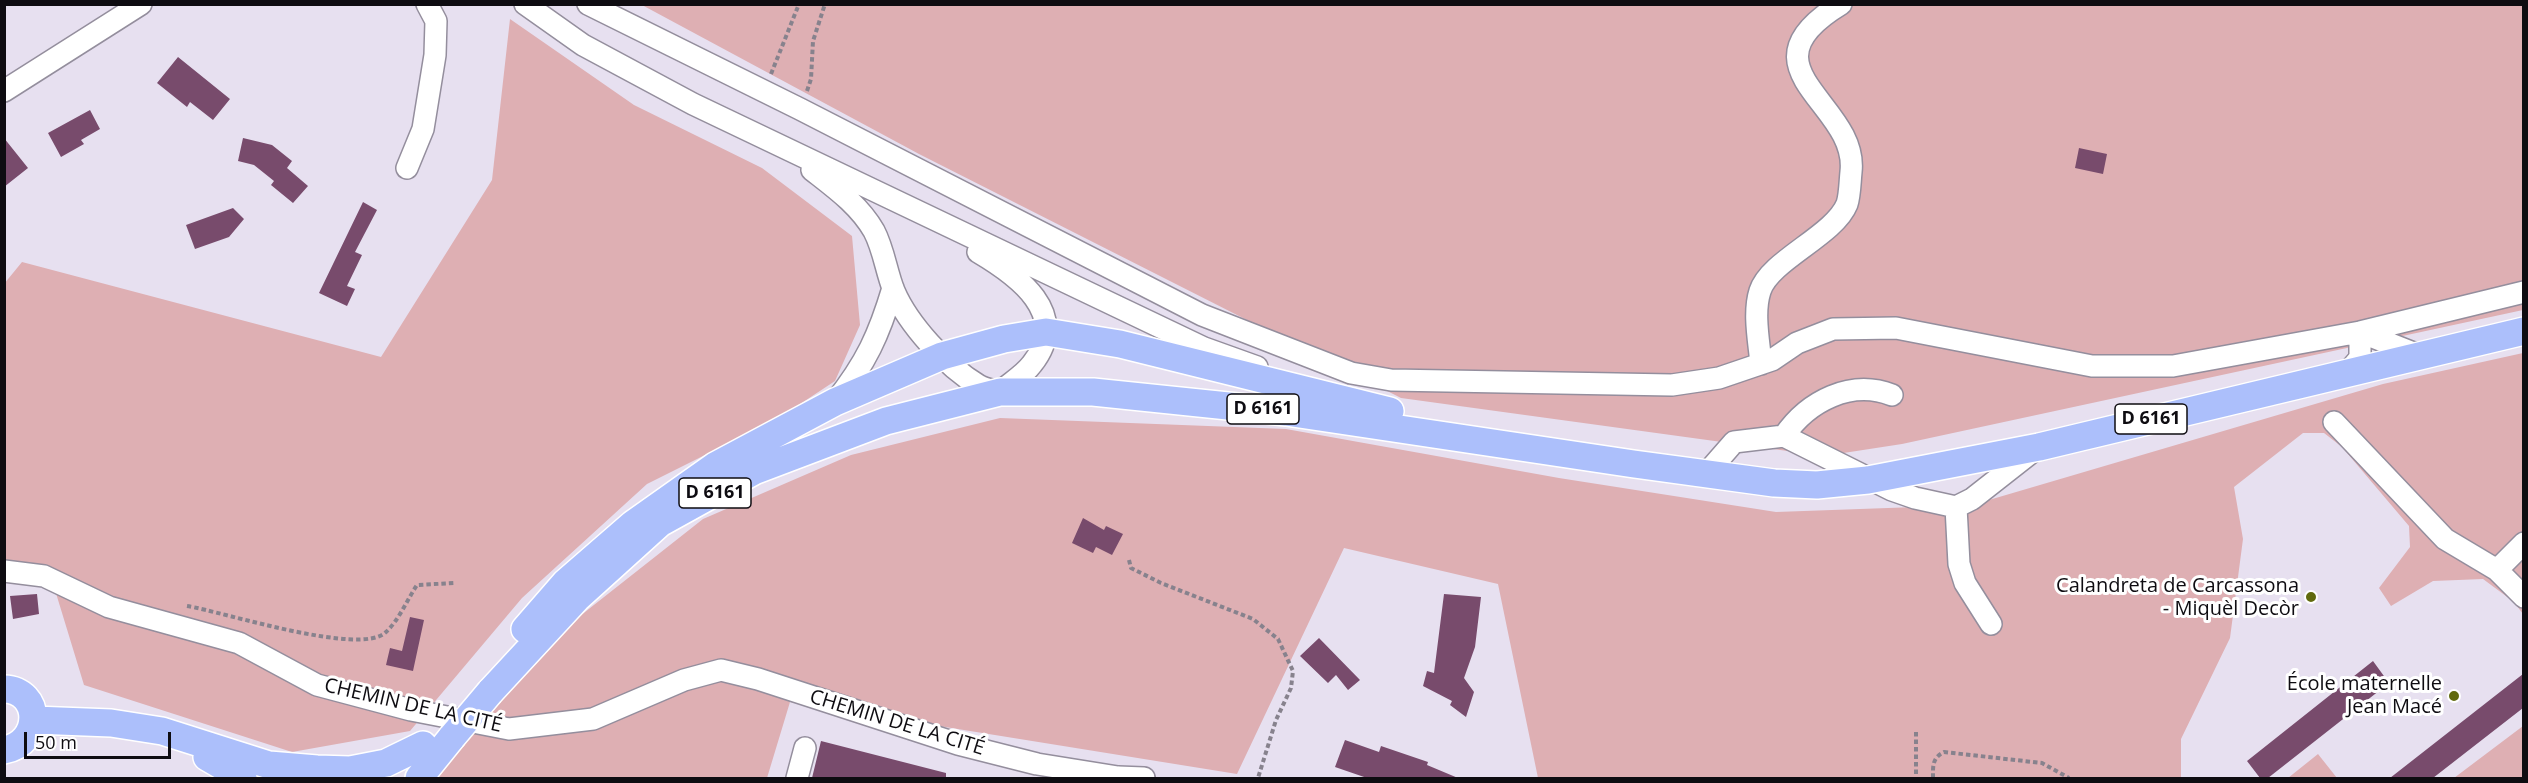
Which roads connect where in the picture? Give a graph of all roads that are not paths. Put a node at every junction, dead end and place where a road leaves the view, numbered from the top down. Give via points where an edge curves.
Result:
1 (141, 4) edge
2 (427, 4) edge
3 (525, 4) edge
4 (588, 4) edge
5 (1841, 4) edge
6 (4, 91) edge
7 (786, 149) junction
8 (407, 168) dead end
9 (946, 224) junction
10 (893, 288) junction
11 (2523, 292) edge
12 (2523, 331) edge
13 (1046, 332) junction
14 (2360, 332) junction
15 (942, 356) junction
16 (2421, 356) junction
17 (1761, 364) junction
18 (2347, 373) junction
19 (1000, 392) junction
20 (1892, 395) dead end
21 (835, 402) junction
22 (1365, 405) junction
23 (2334, 422) dead end
24 (1784, 436) junction
25 (1524, 446) junction
26 (2039, 447) junction
27 (1706, 474) junction
28 (1868, 480) junction
29 (1956, 507) junction
30 (2523, 543) edge
31 (2497, 570) junction
32 (4, 571) edge
33 (2523, 597) edge
34 (1991, 624) dead end
35 (4, 689) edge
36 (481, 691) junction
37 (34, 720) junction
38 (162, 731) junction
39 (437, 737) junction
40 (806, 748) dead end
41 (5, 750) edge
42 (243, 778) edge
43 (397, 778) edge
44 (419, 778) edge
45 (797, 778) edge
46 (1144, 778) edge

1 - 6 street via 82,53
2 - 8 street via 436,21 435,55 423,129
3 - 7 street via 583,45
4 - 17 street via 1202,315 1351,373 1391,380 1672,385 1719,378
5 - 17 street via 1804,33 1797,54 1800,70 1848,145 1852,168 1847,204 1835,220 1760,289 1757,316
7 - 9 street
7 - 10 street via 852,202 866,220 886,259
9 - 13 street via 959,240 996,262 1029,289 1042,308
9 - 22 street via 1204,348
10 - 15 street via 904,312
10 - 21 street via 880,332 854,378
11 - 14 street
12 - 16 main road, D 6161
13 - 15 main road, D 6161
13 - 19 street via 1032,364
13 - 22 main road, D 6161 via 1120,344
14 - 16 street
14 - 17 street via 2173,366 2104,366 1896,328 1833,329 1797,343
14 - 18 street via 2360,358
15 - 19 street via 979,386
15 - 21 main road, D 6161
16 - 18 main road, D 6161
18 - 26 main road, D 6161
19 - 25 main road, D 6161 via 1094,392 1198,402
19 - 36 main road, D 6161 via 886,421 754,471 660,523
20 - 24 street via 1877,389 1847,390 1816,403 1795,420
21 - 36 main road, D 6161 via 715,466 633,524 565,583
22 - 25 main road, D 6161
23 - 31 street via 2445,539
24 - 27 street via 1734,442
24 - 28 street
25 - 27 main road, D 6161
26 - 28 main road, D 6161
26 - 29 street
27 - 28 main road, D 6161 via 1817,485
28 - 29 street via 1915,498
29 - 34 street via 1959,564 1965,583
30 - 31 street
31 - 33 street
32 - 46 street, CHEMIN DE LA CITÉ via 44,576 110,607 240,643 317,685 411,710 509,729 593,719 684,680 721,670 958,744 1036,764
35 - 37 main road via 27,700
36 - 39 main road, D 6161
37 - 38 main road via 111,723
37 - 41 main road via 22,743
38 - 39 main road via 269,765 350,770 386,763
38 - 42 main road
39 - 43 main road, D 6161
39 - 44 main road, D 6161
40 - 45 street

